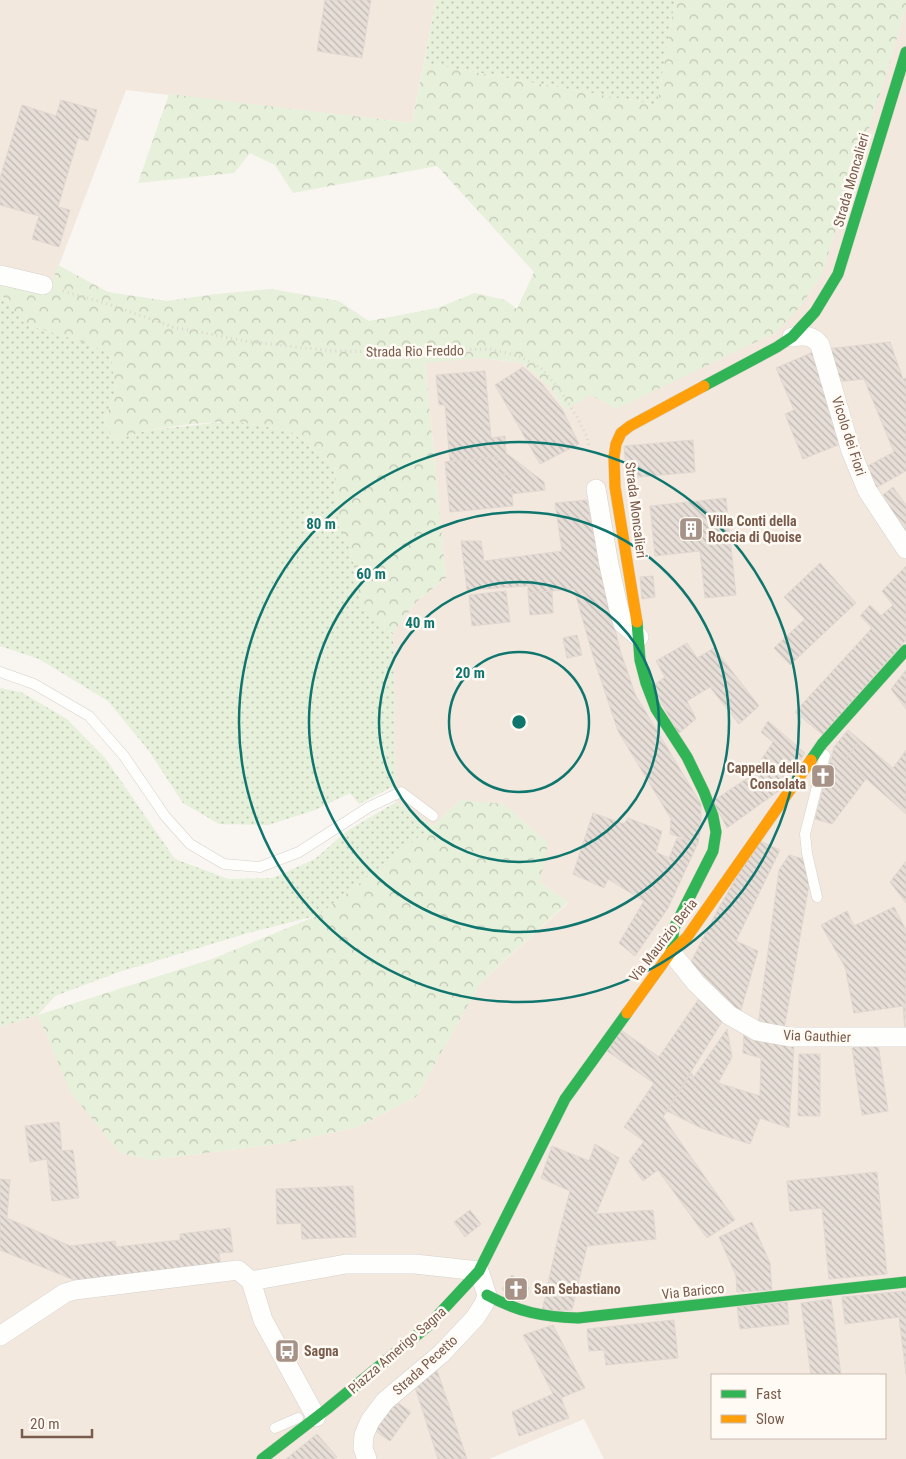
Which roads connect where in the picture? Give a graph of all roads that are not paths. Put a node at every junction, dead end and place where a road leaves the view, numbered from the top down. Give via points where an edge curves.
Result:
1 (906, 52) edge
2 (0, 275) edge
3 (43, 285) road end
4 (792, 337) junction
5 (596, 489) dead end
6 (906, 549) edge
7 (639, 637) junction
8 (906, 650) edge
9 (0, 672) edge
10 (830, 735) junction
11 (433, 816) dead end
12 (817, 897) dead end
13 (671, 952) junction
14 (906, 1037) edge
15 (479, 1271) junction
16 (251, 1281) junction
17 (906, 1282) edge
18 (487, 1295) junction
19 (0, 1336) edge
20 (316, 1417) junction
21 (275, 1428) dead end
22 (262, 1459) edge
23 (367, 1459) edge

1 - 4 street, Strada Moncalieri via 838,274 815,312
2 - 3 street
4 - 6 street, Vicolo dei Fiori via 811,337 820,345 851,451 867,490
4 - 7 street, Strada Moncalieri via 621,433 614,456 615,487
5 - 7 street via 608,565 623,624
7 - 13 street, Strada Moncalieri via 646,683 656,708 691,766 713,816 716,832 713,851 674,928
8 - 10 street, Via Maurizio Beria
9 - 11 lane via 34,684 89,716 124,756 165,816 190,844 224,864 260,866 300,852 369,807 401,792
10 - 12 lane via 805,834
10 - 13 street, Via Maurizio Beria via 687,938
13 - 14 street, Via Gauthier via 696,983 729,1015 757,1031 790,1037
13 - 15 street, Via Maurizio Beria via 565,1099
15 - 16 street via 414,1264 346,1264
15 - 18 street
15 - 20 street, Piazza Amerigo Sagna via 428,1326
16 - 19 street via 238,1270 74,1290
16 - 20 street via 263,1320
17 - 18 street, Via Baricco via 578,1318 547,1318 524,1312
18 - 23 street, Strada Pecetto via 475,1318 375,1414 364,1434 363,1448
20 - 21 lane via 301,1417
20 - 22 street, Piazza Amerigo Sagna

